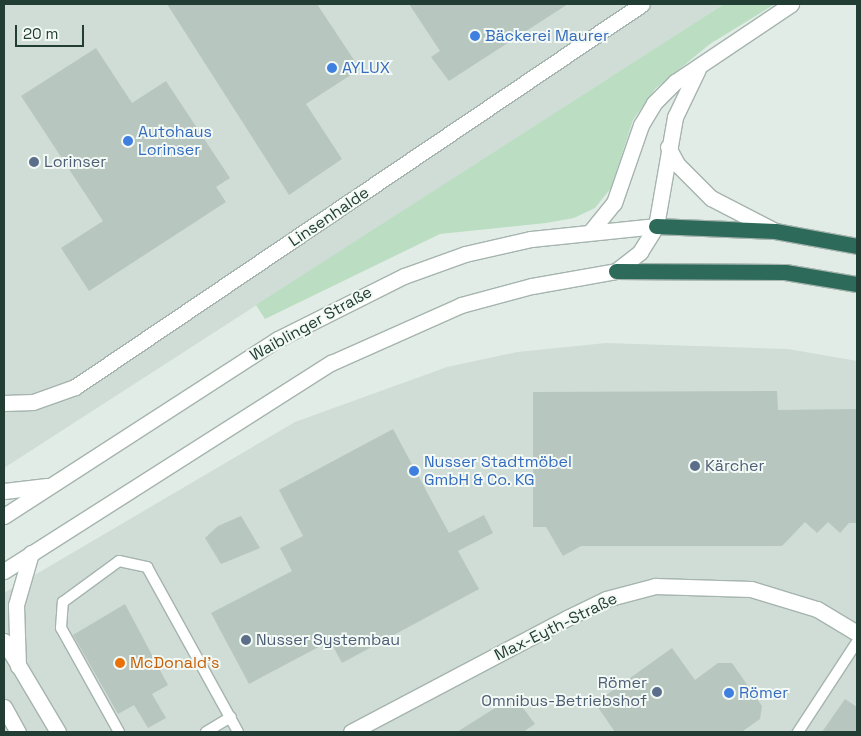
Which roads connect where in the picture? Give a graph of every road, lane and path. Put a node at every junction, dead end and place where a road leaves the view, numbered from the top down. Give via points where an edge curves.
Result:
1 (642, 4) edge
2 (791, 4) edge
3 (698, 69) junction
4 (668, 148) junction
5 (656, 226) junction
6 (590, 231) junction
7 (775, 231) junction
8 (857, 246) edge
9 (616, 270) junction
10 (857, 284) edge
11 (4, 403) edge
12 (54, 486) junction
13 (4, 491) edge
14 (4, 516) edge
15 (31, 553) junction
16 (4, 571) edge
17 (857, 634) edge
18 (4, 641) edge
19 (857, 642) edge
20 (18, 666) junction
21 (4, 707) edge
22 (231, 717) junction
23 (18, 732) edge
24 (58, 732) edge
25 (120, 732) edge
26 (206, 732) edge
27 (238, 732) edge
28 (351, 732) edge
29 (798, 732) edge

1 - 11 street, Linsenhalde via 75,387 33,402
2 - 3 street
3 - 4 street via 686,88
3 - 6 street via 675,82 654,103 641,125 614,203
4 - 5 street
4 - 7 street via 676,164 711,198
5 - 6 street, Waiblinger Straße
5 - 7 highway
5 - 9 street via 640,252
6 - 12 street, Waiblinger Straße via 465,254 354,298 278,339
7 - 8 highway
9 - 10 highway via 785,272
9 - 15 street via 532,286 461,305 375,342 246,414
12 - 13 street
12 - 14 street, Waiblinger Straße
15 - 16 street
15 - 20 street via 16,605
17 - 28 street, Max-Eyth-Straße via 817,609 751,589 655,586 606,599
18 - 20 street
19 - 29 lane
20 - 24 street
21 - 23 street
22 - 25 lane via 147,568 119,561 63,602 60,628
22 - 26 lane
22 - 27 lane

